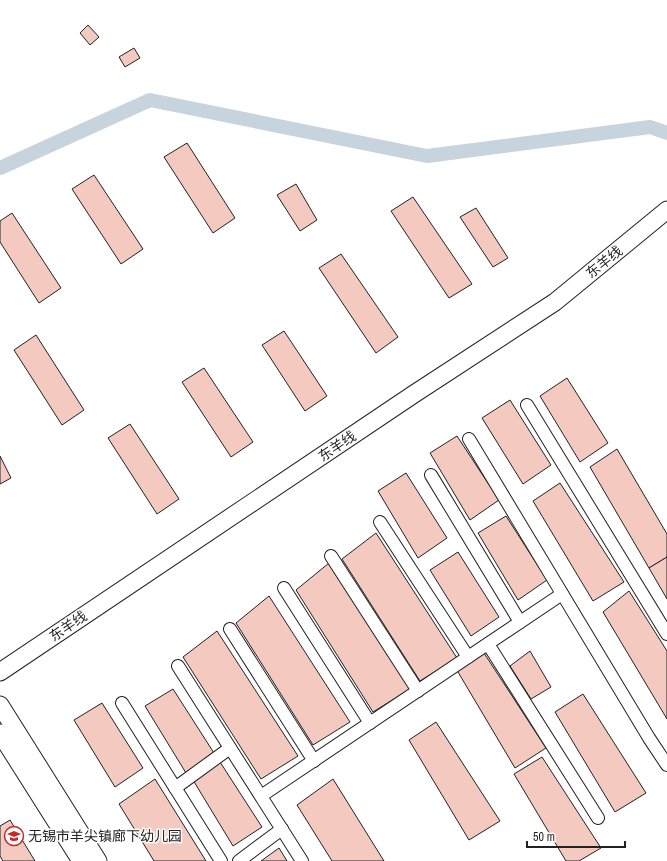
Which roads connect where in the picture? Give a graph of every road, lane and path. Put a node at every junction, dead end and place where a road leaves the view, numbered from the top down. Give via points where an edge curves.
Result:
1 (667, 210) edge
2 (527, 405) dead end
3 (469, 439) dead end
4 (431, 475) dead end
5 (380, 522) dead end
6 (331, 556) dead end
7 (284, 588) dead end
8 (562, 594) junction
9 (520, 622) junction
10 (230, 629) dead end
11 (667, 634) edge
12 (488, 644) junction
13 (468, 657) junction
14 (178, 666) dead end
15 (0, 672) edge
16 (418, 691) junction
17 (122, 704) dead end
18 (0, 705) edge
19 (370, 723) junction
20 (0, 733) edge
21 (230, 748) junction
22 (314, 761) junction
23 (667, 764) edge
24 (175, 788) junction
25 (261, 796) junction
26 (598, 818) dead end
27 (282, 830) junction
28 (80, 861) edge
29 (98, 861) edge
30 (221, 861) edge
31 (240, 861) edge
32 (302, 861) edge

1 - 15 main road, 东羊线 via 555,302
2 - 11 street
3 - 8 street
4 - 9 street
5 - 13 street
6 - 16 street
7 - 19 street
8 - 9 street
8 - 23 street
9 - 12 street
10 - 22 street
12 - 13 street
12 - 26 street
13 - 16 street
14 - 21 street
16 - 19 street
17 - 24 street
18 - 29 main road
19 - 22 street
20 - 28 main road
21 - 24 street
21 - 25 street
22 - 25 street
24 - 30 street
25 - 27 street
27 - 31 street
27 - 32 street

